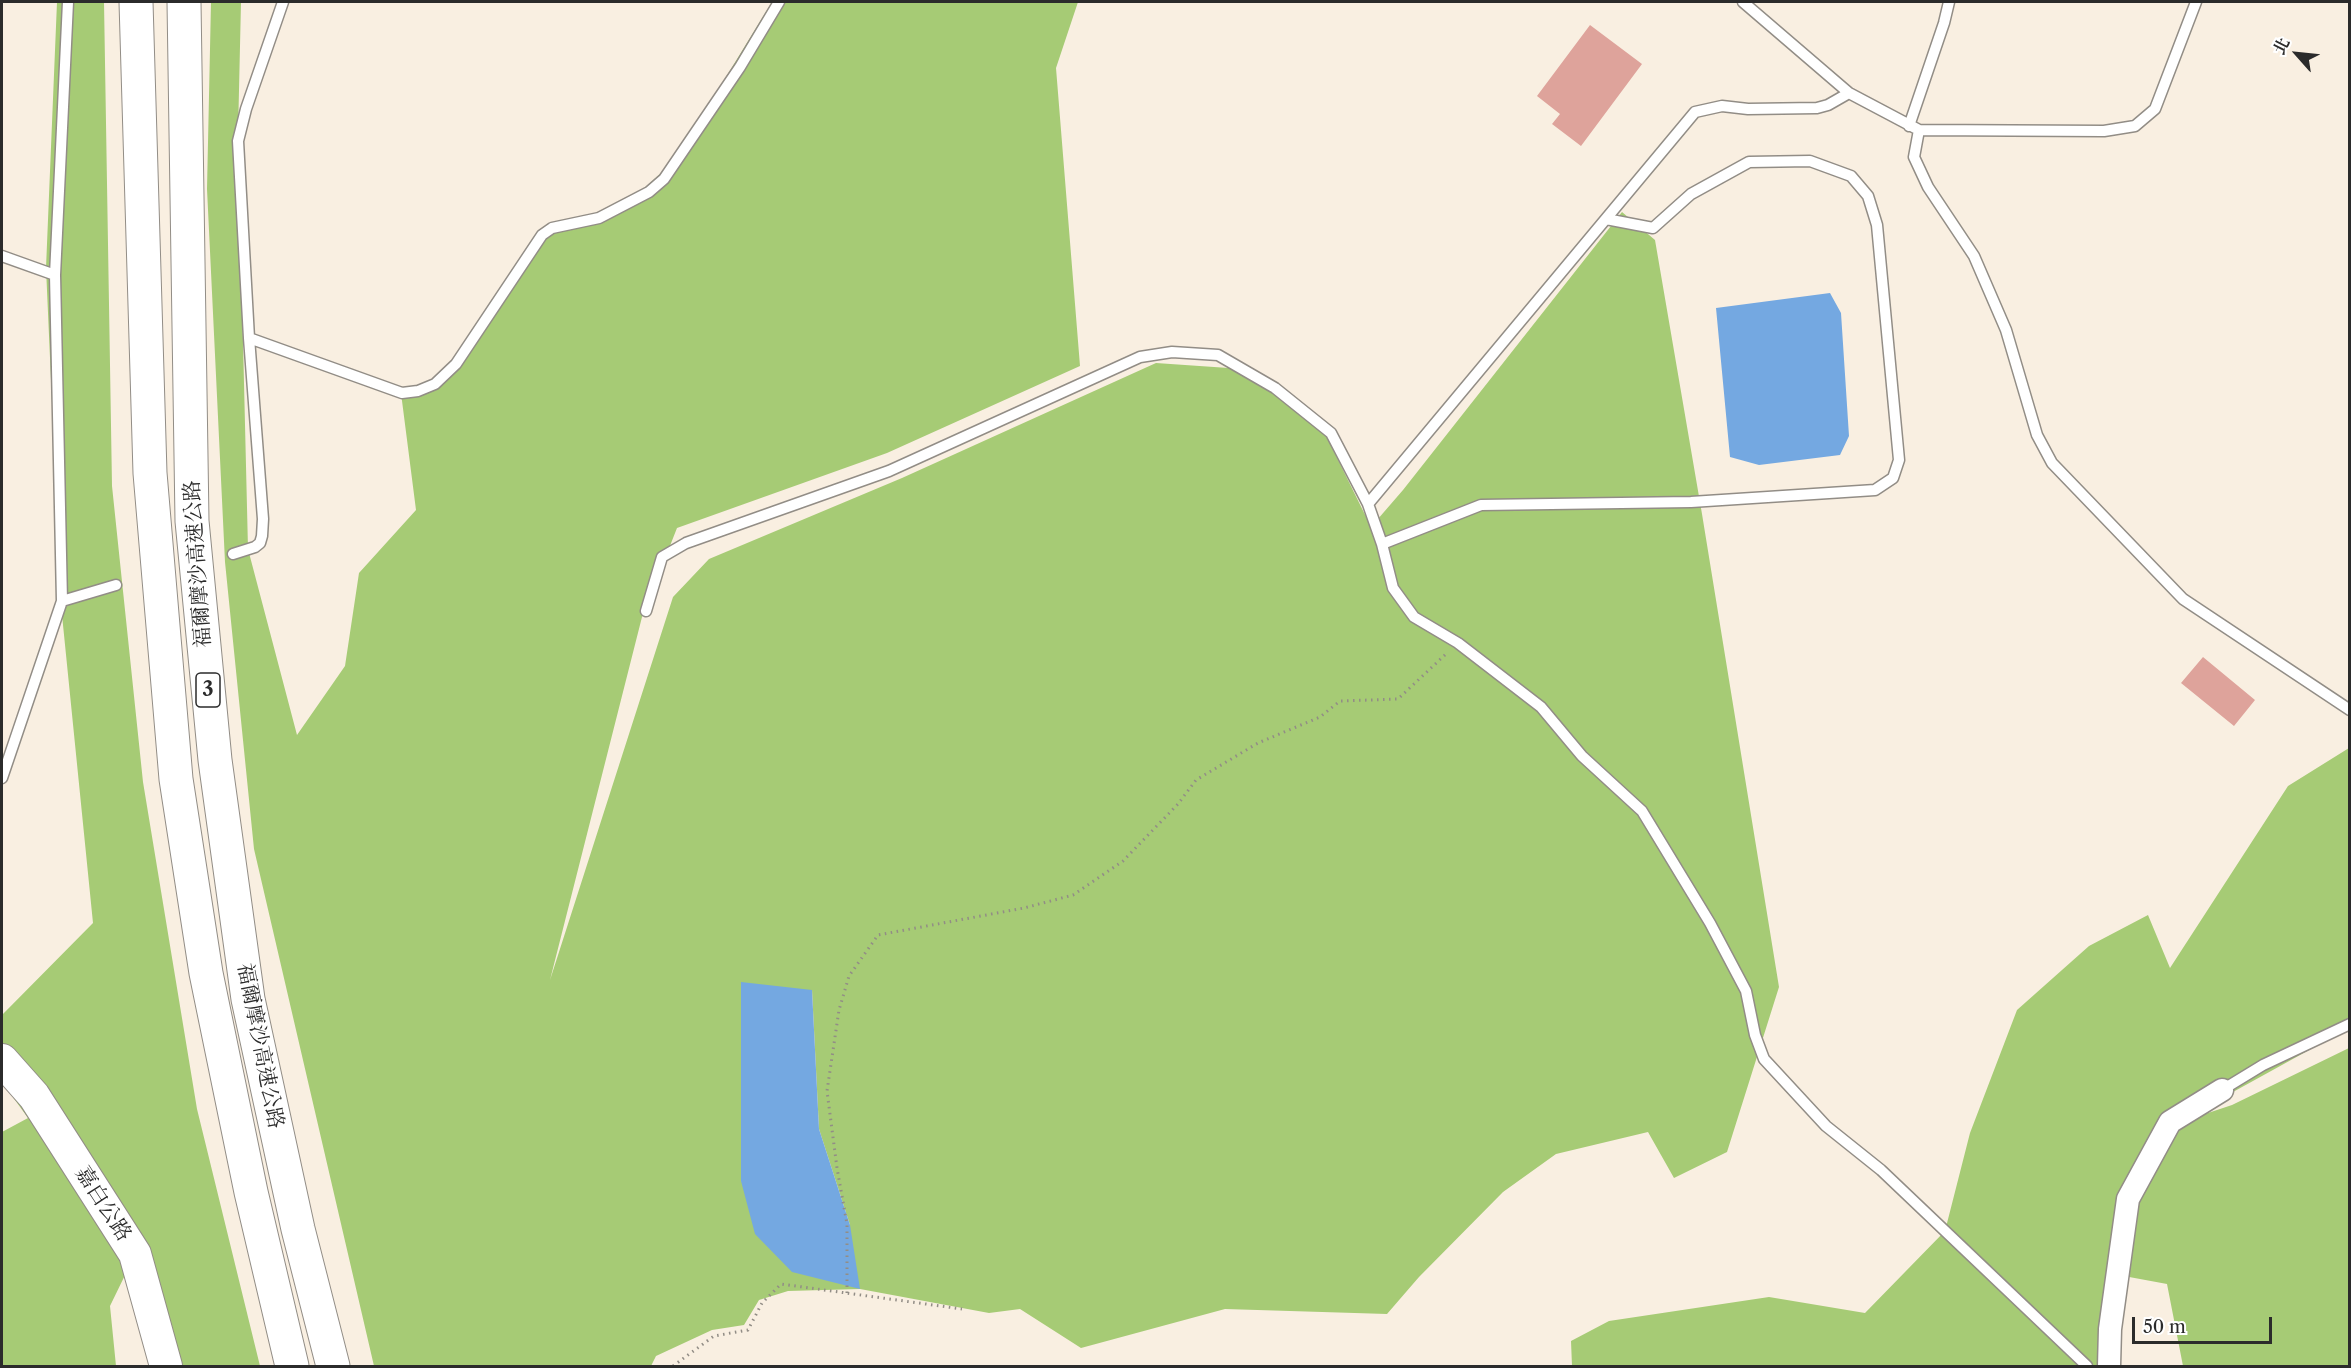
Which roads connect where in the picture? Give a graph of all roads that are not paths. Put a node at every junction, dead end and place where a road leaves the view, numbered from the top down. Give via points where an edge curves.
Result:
1 (68, 2) edge
2 (135, 2) edge
3 (184, 2) edge
4 (284, 2) edge
5 (779, 2) edge
6 (1743, 2) edge
7 (1949, 2) edge
8 (2196, 2) edge
9 (1849, 93) junction
10 (1914, 128) junction
11 (1606, 219) junction
12 (2, 256) edge
13 (55, 275) junction
14 (249, 338) junction
15 (1368, 504) junction
16 (1382, 544) junction
17 (233, 554) dead end
18 (116, 585) dead end
19 (62, 601) junction
20 (646, 611) dead end
21 (2349, 710) edge
22 (2, 778) edge
23 (2349, 1024) edge
24 (2, 1060) edge
25 (2222, 1090) joint
26 (166, 1366) edge
27 (292, 1366) edge
28 (333, 1366) edge
29 (2087, 1366) edge
30 (2109, 1366) edge

1 - 13 lane
2 - 27 highway, 福爾摩沙高速公路 / 3 via 150,473 176,779 208,985 250,1192
3 - 28 highway, 福爾摩沙高速公路 / 3 via 192,521 215,760 248,999
4 - 14 lane via 238,141
5 - 14 lane via 664,179 649,192 599,218 552,228 542,235 456,364 435,384 402,393
6 - 9 lane
7 - 10 lane
8 - 10 lane via 2156,109 2135,126 2104,131
9 - 10 lane
9 - 11 lane via 1816,108 1722,106 1695,112
10 - 21 lane via 1914,157 1928,187 1974,256 2006,330 2037,435 2052,463 2183,599
11 - 15 lane
11 - 16 lane via 1653,228 1691,194 1749,162 1810,161 1851,176 1868,196 1877,225 1899,460 1893,478 1875,490 1725,500 1481,505
12 - 13 lane
13 - 19 lane
14 - 17 lane via 262,536 255,547
15 - 16 lane
15 - 20 lane via 1331,434 1275,388 1218,356 1172,351 1140,357 889,471 686,543 662,557
16 - 29 lane via 1393,588 1414,617 1458,643 1541,707 1582,756 1642,811 1710,922 1746,991 1764,1059 1826,1126 1881,1170
18 - 19 lane
19 - 22 lane
23 - 25 lane via 2263,1065
24 - 26 main road, 嘉白公路 via 34,1096 135,1254
25 - 30 street via 2170,1122 2128,1199 2110,1329

